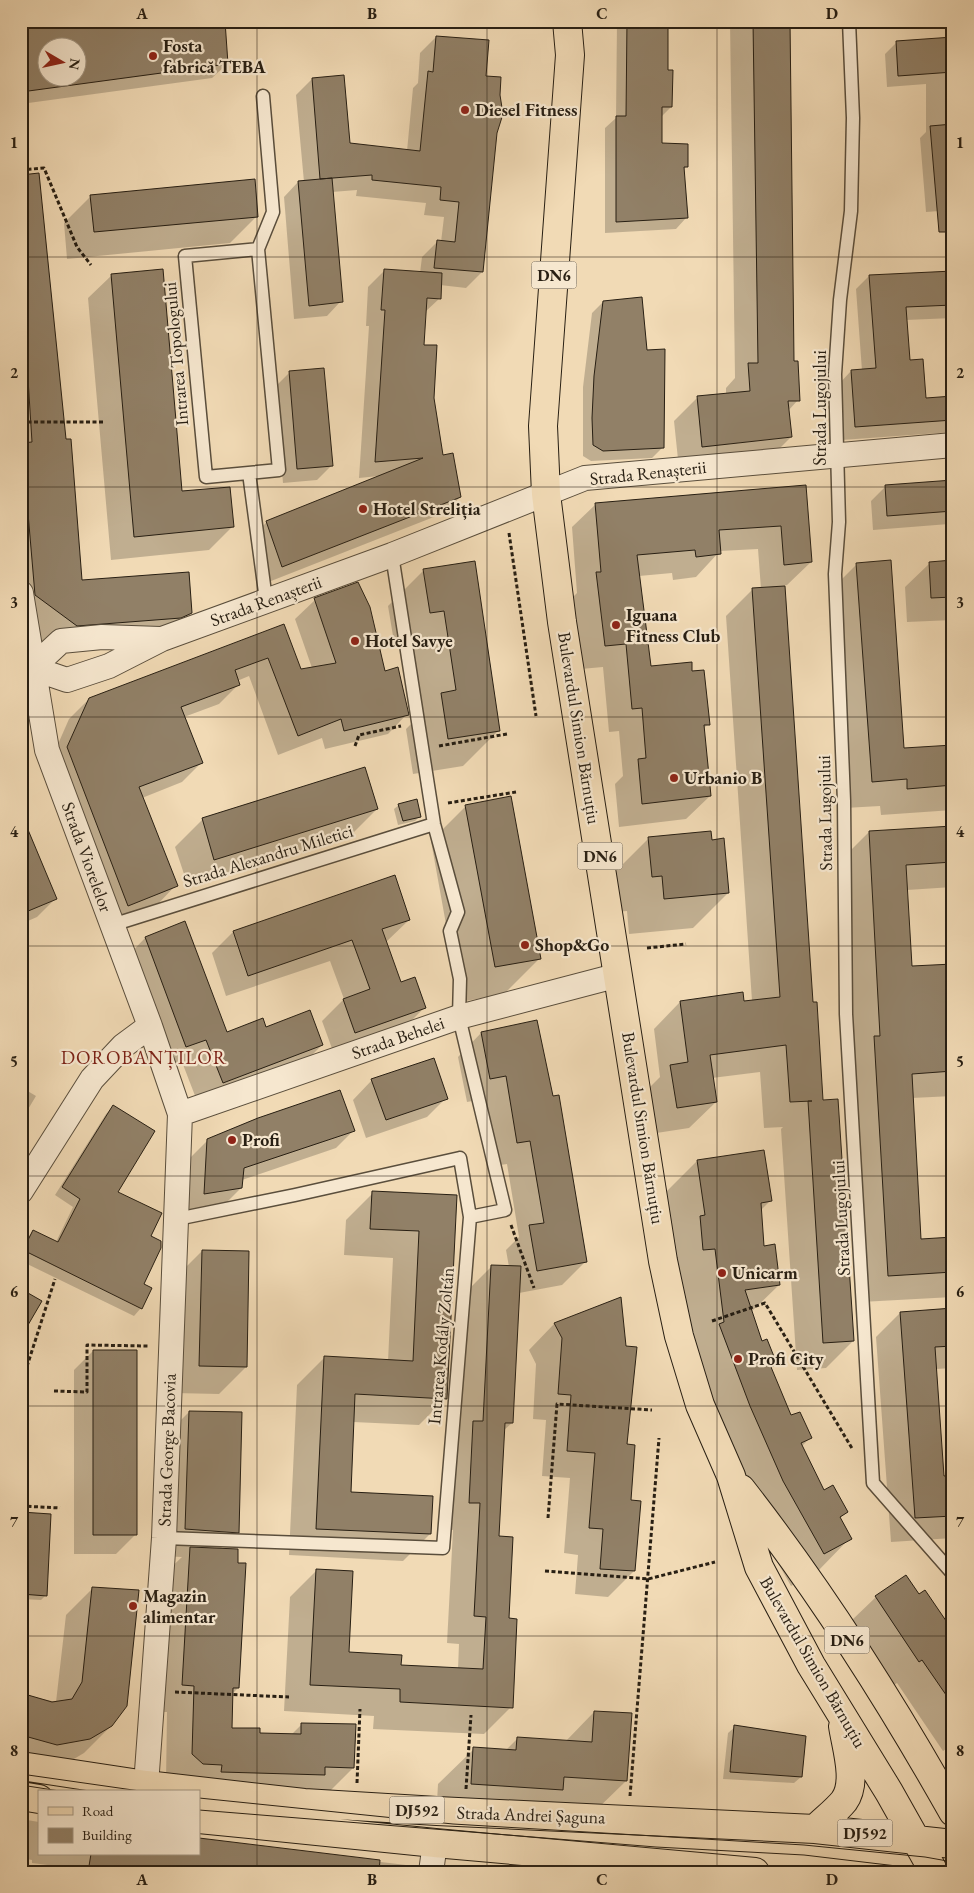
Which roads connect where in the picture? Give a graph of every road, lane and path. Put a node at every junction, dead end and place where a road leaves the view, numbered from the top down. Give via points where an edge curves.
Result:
1 (567, 21) edge
2 (579, 21) edge
3 (849, 21) edge
4 (570, 55) junction
5 (263, 96) dead end
6 (21, 170) edge
7 (258, 249) junction
8 (91, 265) dead end
9 (21, 422) edge
10 (105, 422) dead end
11 (953, 445) edge
12 (838, 455) junction
13 (249, 473) junction
14 (546, 494) junction
15 (508, 533) dead end
16 (392, 555) junction
17 (21, 593) edge
18 (266, 600) junction
19 (162, 639) junction
20 (27, 667) edge
21 (536, 716) dead end
22 (418, 722) junction
23 (507, 734) dead end
24 (355, 746) dead end
25 (422, 748) junction
26 (516, 792) dead end
27 (432, 806) junction
28 (434, 824) junction
29 (112, 925) junction
30 (686, 944) dead end
31 (647, 948) dead end
32 (619, 976) junction
33 (459, 1017) junction
34 (150, 1026) junction
35 (180, 1114) junction
36 (21, 1191) edge
37 (505, 1210) junction
38 (470, 1217) junction
39 (177, 1219) junction
40 (54, 1279) dead end
41 (534, 1288) dead end
42 (712, 1321) dead end
43 (172, 1346) junction
44 (21, 1385) edge
45 (54, 1391) dead end
46 (652, 1410) dead end
47 (659, 1438) dead end
48 (731, 1476) junction
49 (873, 1483) junction
50 (21, 1506) edge
51 (60, 1508) dead end
52 (548, 1518) dead end
53 (164, 1538) junction
54 (715, 1562) dead end
55 (545, 1571) dead end
56 (953, 1574) edge
57 (648, 1578) junction
58 (152, 1691) junction
59 (288, 1697) dead end
60 (360, 1709) dead end
61 (841, 1713) junction
62 (471, 1715) dead end
63 (21, 1766) edge
64 (146, 1785) junction
65 (357, 1785) dead end
66 (190, 1790) edge
67 (466, 1790) dead end
68 (200, 1791) edge
69 (21, 1796) edge
70 (38, 1799) edge
71 (630, 1799) dead end
72 (953, 1812) edge
73 (200, 1819) edge
74 (815, 1829) junction
75 (915, 1839) junction
76 (434, 1843) junction
77 (953, 1844) edge
78 (431, 1872) edge
79 (755, 1872) edge
80 (934, 1872) edge

1 - 4 main road, Bulevardul Simion Bărnuțiu / DN6
2 - 4 main road, Bulevardul Simion Bărnuțiu / DN6
3 - 12 lane, Strada Lugojului via 853,118 851,211 835,374
4 - 14 main road, Bulevardul Simion Bărnuțiu / DN6 via 543,426
5 - 7 lane, Intrarea Topologului via 273,212
6 - 8 path via 44,168 77,246
7 - 13 lane, Intrarea Topologului via 279,470
7 - 13 lane, Intrarea Topologului via 185,256 206,477
9 - 10 path
11 - 12 street, Strada Renașterii
12 - 14 street, Strada Renașterii via 585,478
12 - 49 lane, Strada Lugojului via 839,522 835,574 844,802 846,1014
13 - 18 lane
14 - 16 street, Strada Renașterii
14 - 32 main road, Bulevardul Simion Bărnuțiu / DN6 via 562,622
15 - 21 path
16 - 18 street, Strada Renașterii
16 - 22 lane
17 - 20 street, Strada Viorelelor
18 - 19 street, Strada Renașterii
19 - 20 street, Strada Renașterii via 102,636 61,641
19 - 20 street, Strada Renașterii via 109,666 67,680
20 - 29 street, Strada Viorelelor via 47,750
22 - 24 path via 359,735
22 - 25 lane
23 - 25 path
25 - 27 lane
26 - 27 path
27 - 28 lane
28 - 29 lane, Strada Alexandru Miletici
28 - 33 lane via 458,912 450,931 460,979
29 - 34 street, Strada Viorelelor
30 - 31 path
32 - 33 street, Strada Behelei
32 - 48 main road, Bulevardul Simion Bărnuțiu / DN6 via 679,1336 700,1405
33 - 35 street, Strada Behelei
33 - 37 lane
34 - 35 street, Strada Viorelelor
34 - 36 street via 124,1046 92,1079
35 - 39 street, Strada George Bacovia
37 - 38 lane
37 - 41 path
38 - 39 lane, Intrarea Kodály Zoltán via 460,1158
38 - 53 lane, Intrarea Kodály Zoltán via 443,1548
39 - 43 street, Strada George Bacovia
40 - 44 path
42 - 49 path via 765,1303
43 - 45 path via 87,1345 87,1392
43 - 53 street, Strada George Bacovia
46 - 52 path via 557,1404
47 - 57 path
48 - 61 main road, Bulevardul Simion Bărnuțiu / DN6 via 759,1567 811,1665
48 - 72 main road, Bulevardul Simion Bărnuțiu / DN6 via 790,1552 895,1711
49 - 56 lane
50 - 51 path
53 - 58 street, Strada George Bacovia
54 - 57 path
55 - 57 path
57 - 71 path
58 - 59 path
58 - 64 street, Strada George Bacovia
60 - 65 path
61 - 74 main road via 850,1772 849,1787 844,1800
61 - 75 main road, Bulevardul Simion Bărnuțiu / DN6
62 - 67 path
63 - 64 main road, Strada Andrei Șaguna / DJ592
64 - 66 main road, Strada Andrei Șaguna / DJ592
68 - 74 main road, Strada Andrei Șaguna / DJ592 via 304,1803 437,1812
69 - 70 main road
73 - 76 main road, Strada Andrei Șaguna / DJ592
74 - 75 main road, Strada Andrei Șaguna / DJ592
75 - 77 main road, Strada Andrei Șaguna
75 - 80 main road, DN6
76 - 78 street
76 - 79 main road, Strada Andrei Șaguna / DJ592

